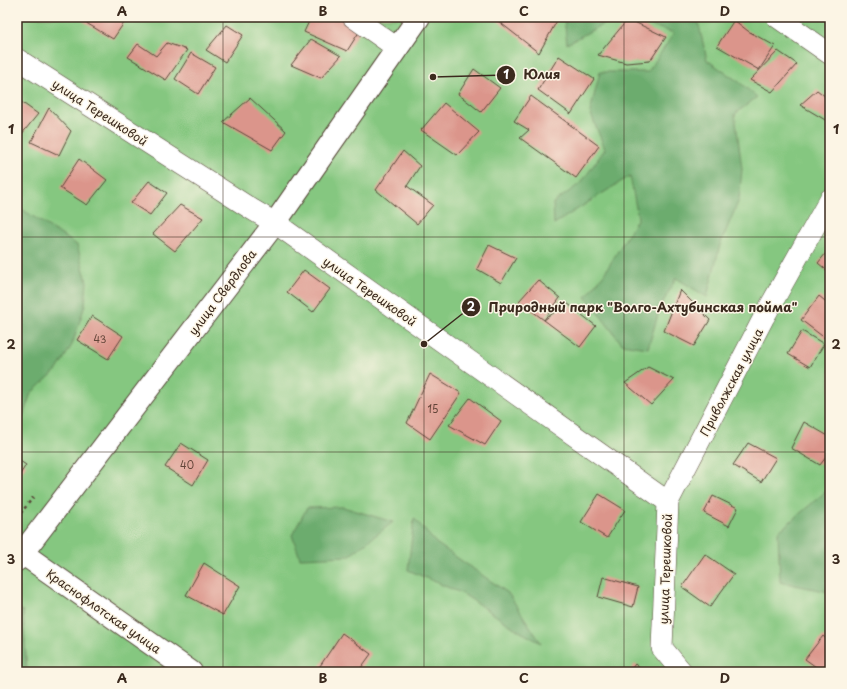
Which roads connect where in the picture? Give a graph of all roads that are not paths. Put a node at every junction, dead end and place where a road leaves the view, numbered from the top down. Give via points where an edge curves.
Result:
1 (353, 17) edge
2 (419, 17) edge
3 (777, 17) edge
4 (397, 48) junction
5 (830, 54) edge
6 (17, 59) edge
7 (830, 200) edge
8 (275, 223) junction
9 (668, 502) junction
10 (19, 554) edge
11 (191, 672) edge
12 (682, 672) edge

1 - 4 street
2 - 4 street, улица Свердлова
3 - 5 street
4 - 8 street, улица Свердлова
6 - 8 street, улица Терешковой
7 - 9 street, Приволжская улица via 764,317
8 - 9 street, улица Терешковой
8 - 10 street, улица Свердлова
9 - 12 street, улица Терешковой via 662,648
10 - 11 street, Краснофлотская улица

